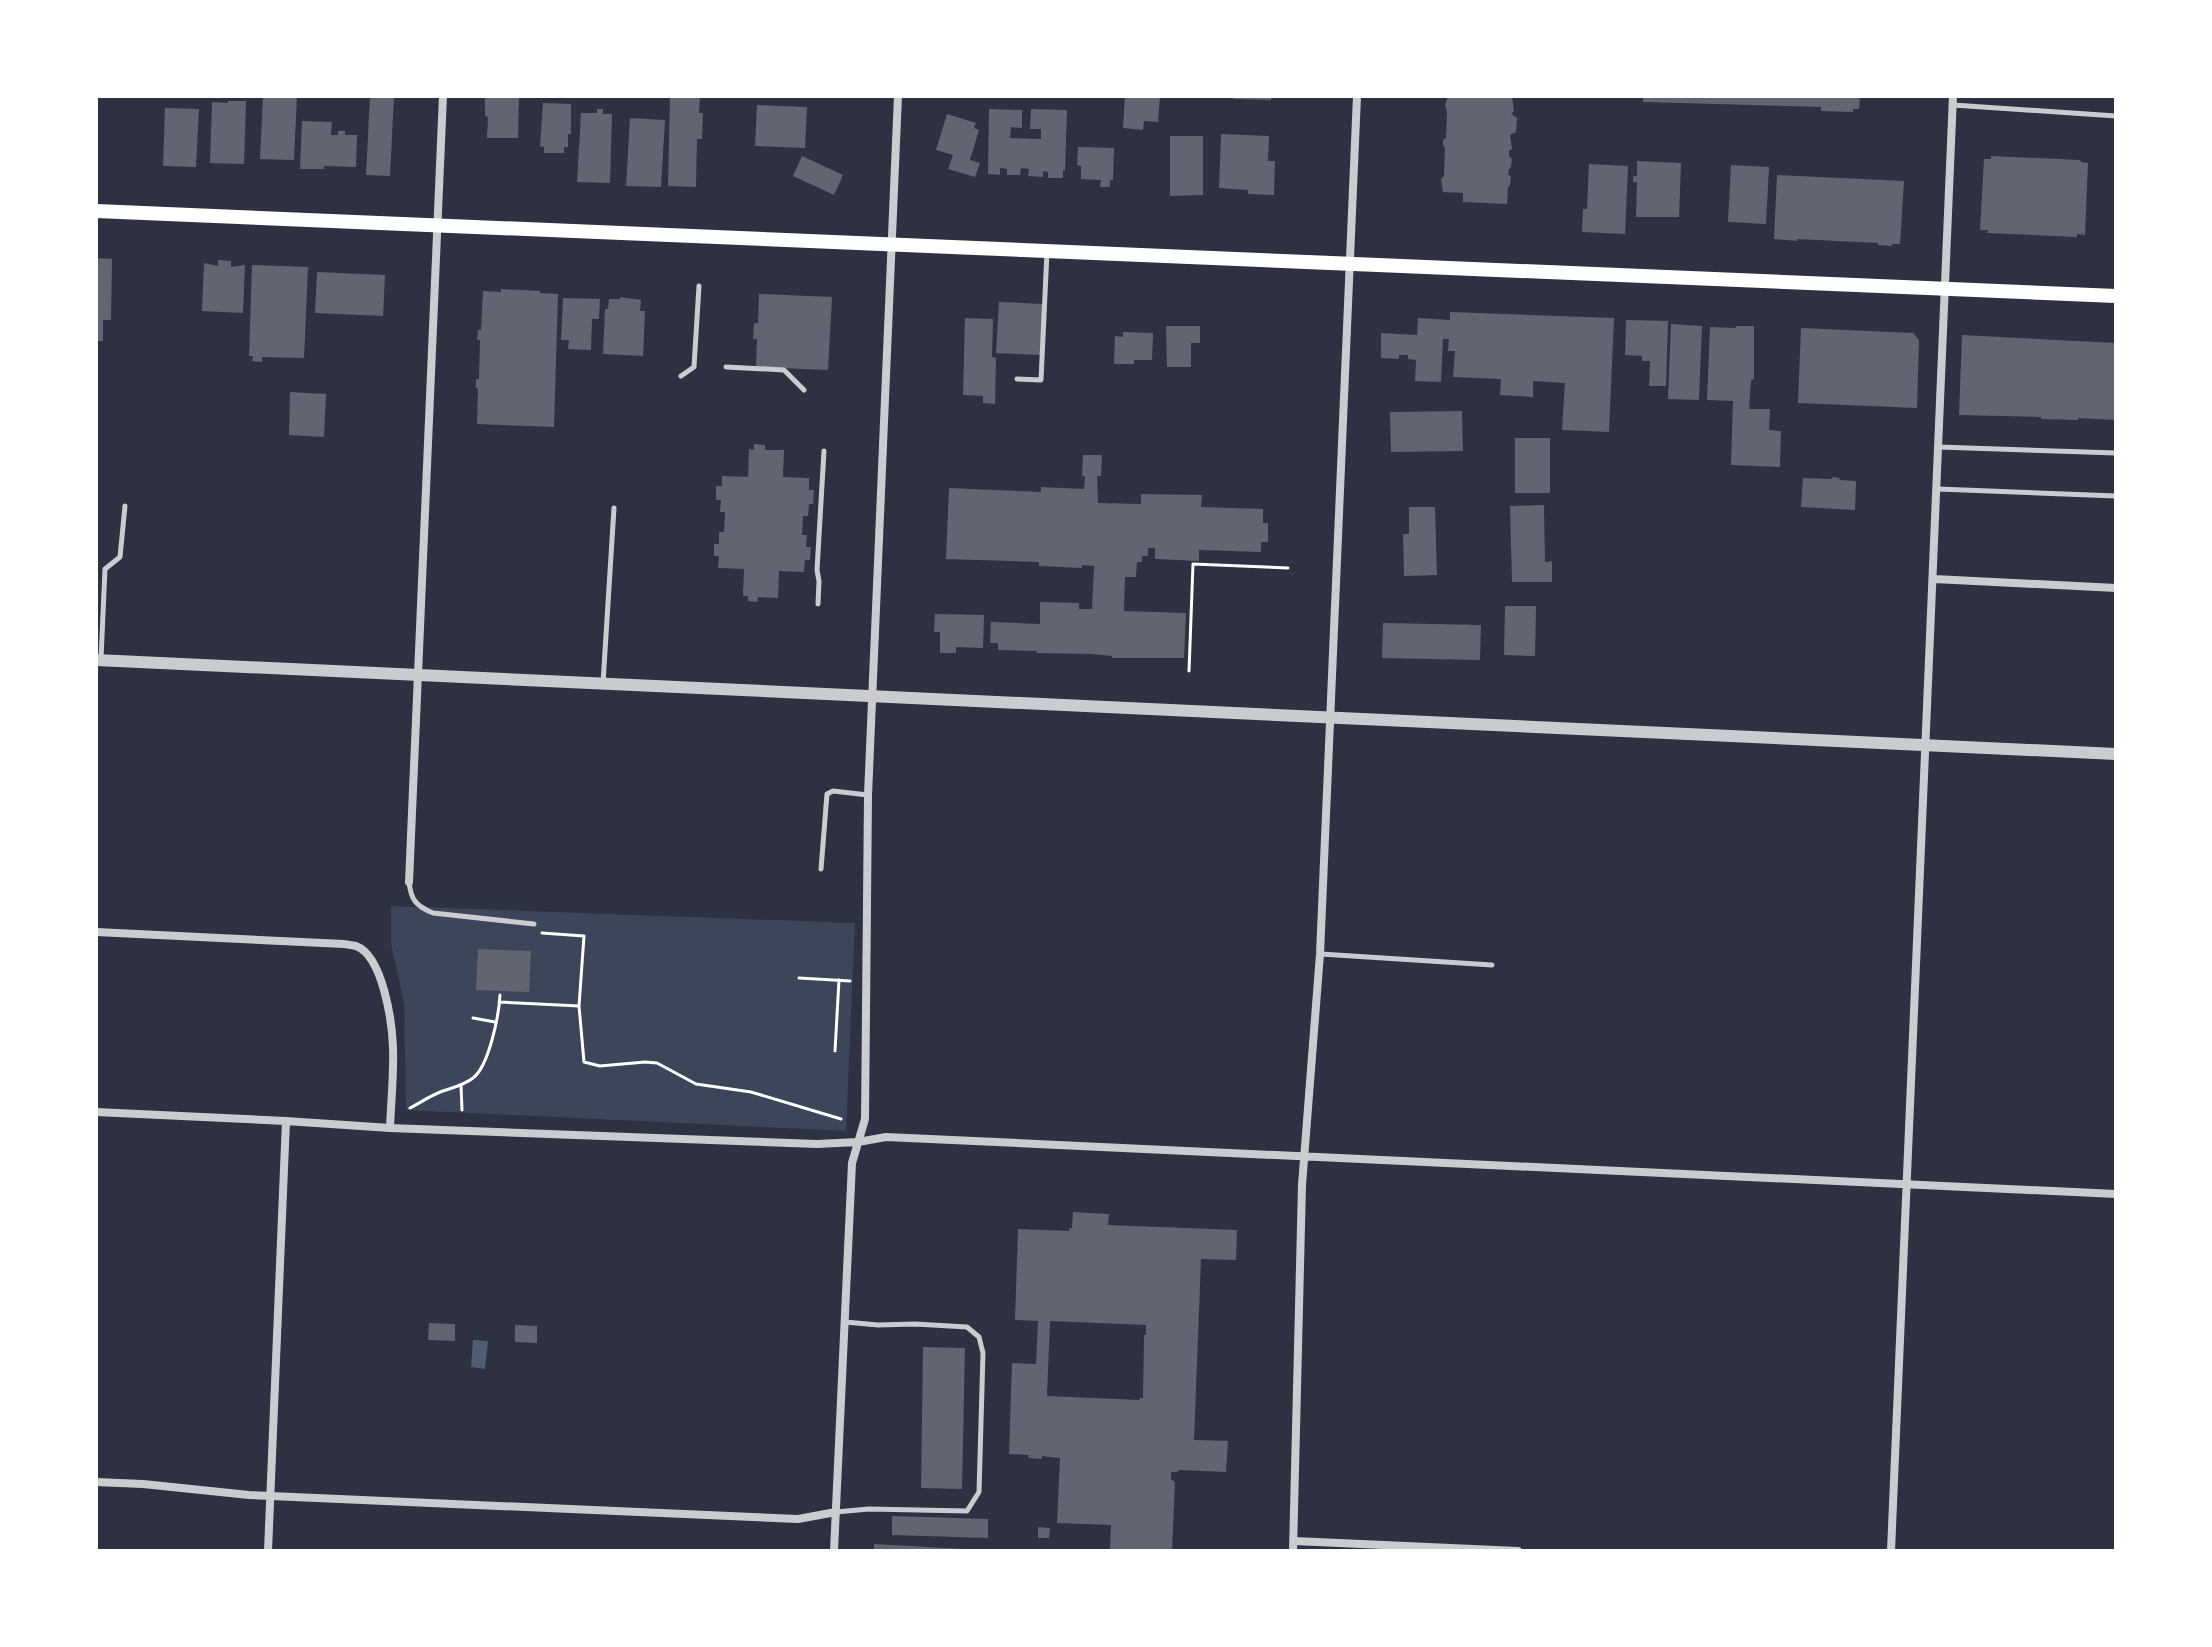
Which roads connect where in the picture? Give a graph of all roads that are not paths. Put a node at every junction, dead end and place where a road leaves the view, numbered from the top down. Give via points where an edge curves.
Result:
1 (443, 96) edge
2 (898, 96) edge
3 (1357, 96) edge
4 (1953, 100) edge
5 (2116, 116) edge
6 (96, 211) edge
7 (437, 225) junction
8 (892, 244) junction
9 (1047, 251) junction
10 (1350, 263) junction
11 (699, 286) dead end
12 (1946, 288) junction
13 (2116, 296) edge
14 (726, 367) dead end
15 (681, 376) dead end
16 (1017, 379) dead end
17 (804, 390) dead end
18 (1939, 447) junction
19 (824, 451) dead end
20 (2116, 453) edge
21 (1938, 489) junction
22 (2116, 496) edge
23 (125, 506) dead end
24 (614, 508) dead end
25 (1934, 579) junction
26 (2116, 588) edge
27 (818, 604) dead end
28 (98, 660) edge
29 (417, 675) junction
30 (603, 684) junction
31 (872, 696) junction
32 (1330, 718) junction
33 (1926, 746) junction
34 (2116, 754) edge
35 (868, 795) junction
36 (821, 869) dead end
37 (409, 882) joint
38 (534, 924) dead end
39 (96, 932) edge
40 (1320, 954) junction
41 (1492, 965) dead end
42 (96, 1112) edge
43 (286, 1121) junction
44 (390, 1128) junction
45 (858, 1142) junction
46 (1303, 1157) junction
47 (1907, 1185) junction
48 (2116, 1194) edge
49 (843, 1322) junction
50 (96, 1482) edge
51 (271, 1496) junction
52 (836, 1512) junction
53 (1294, 1546) edge
54 (268, 1551) edge
55 (834, 1551) edge
56 (1518, 1551) edge
57 (1891, 1551) edge

1 - 7 street
2 - 8 street
3 - 10 street
4 - 5 lane
4 - 12 street
6 - 7 main road
7 - 8 main road
7 - 29 street
8 - 9 main road
8 - 31 street
9 - 10 main road
9 - 16 lane via 1041,380
10 - 12 main road
10 - 32 street
11 - 15 lane via 694,367
12 - 13 main road
12 - 18 street
14 - 17 lane via 784,370
18 - 20 lane
18 - 21 street
19 - 27 lane
21 - 22 lane
21 - 25 street
23 - 28 lane via 120,557 105,569
24 - 30 lane
25 - 26 street
25 - 33 street
28 - 29 street
29 - 30 street
29 - 37 street
30 - 31 street
31 - 32 street
31 - 35 street
32 - 33 street
32 - 40 street
33 - 34 street
33 - 47 street
35 - 36 lane via 827,794
35 - 45 street via 865,1119
37 - 38 lane via 414,902 433,913
39 - 44 street via 344,944 364,951 377,971 389,1015
40 - 41 lane
40 - 46 street
42 - 43 street
43 - 44 street
43 - 51 street
44 - 45 street
45 - 46 street via 886,1137
45 - 49 street via 852,1163
46 - 47 street
46 - 53 street
47 - 48 street
47 - 57 street
49 - 52 street
49 - 52 lane via 967,1327 979,1337 979,1492 967,1511
50 - 51 street
51 - 52 street via 798,1519
51 - 54 street
52 - 55 street
53 - 56 street

